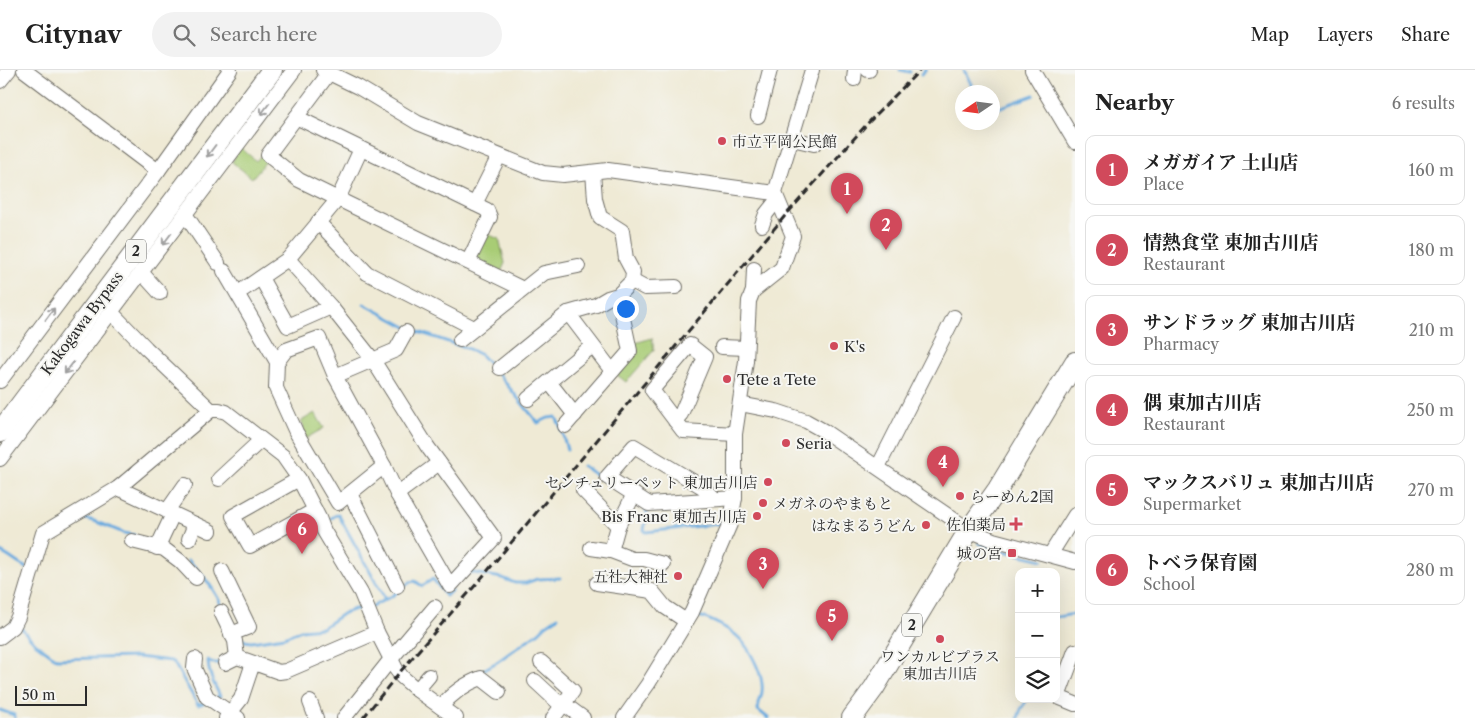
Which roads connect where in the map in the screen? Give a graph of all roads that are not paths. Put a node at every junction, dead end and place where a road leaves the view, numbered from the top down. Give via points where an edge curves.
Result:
1 (8, 70) edge
2 (24, 70) edge
3 (230, 70) edge
4 (254, 70) edge
5 (272, 70) edge
6 (294, 70) edge
7 (770, 70) edge
8 (812, 70) edge
9 (1032, 70) edge
10 (326, 71) edge
11 (0, 81) edge
12 (758, 116) dead end
13 (296, 117) junction
14 (792, 139) junction
15 (1075, 142) edge
16 (814, 144) dead end
17 (361, 149) junction
18 (499, 156) junction
19 (158, 171) junction
20 (593, 172) junction
21 (776, 196) junction
22 (338, 199) junction
23 (475, 204) junction
24 (185, 214) junction
25 (318, 222) junction
26 (762, 225) dead end
27 (288, 260) junction
28 (468, 262) junction
29 (578, 266) dead end
30 (754, 269) dead end
31 (141, 272) junction
32 (261, 278) junction
33 (632, 281) junction
34 (676, 287) dead end
35 (244, 289) dead end
36 (523, 289) junction
37 (753, 291) junction
38 (160, 293) dead end
39 (618, 295) junction
40 (331, 307) junction
41 (111, 312) junction
42 (568, 313) junction
43 (954, 317) dead end
44 (474, 328) junction
45 (406, 332) dead end
46 (460, 340) dead end
47 (592, 346) junction
48 (722, 347) dead end
49 (746, 348) junction
50 (373, 360) junction
51 (277, 362) junction
52 (1075, 362) edge
53 (500, 368) dead end
54 (612, 371) junction
55 (335, 376) junction
56 (0, 381) edge
57 (549, 382) junction
58 (528, 399) dead end
59 (740, 404) junction
60 (0, 409) edge
61 (211, 410) junction
62 (575, 415) junction
63 (675, 421) junction
64 (565, 426) dead end
65 (0, 432) edge
66 (735, 434) junction
67 (261, 440) junction
68 (0, 460) edge
69 (440, 463) junction
70 (384, 466) junction
71 (878, 467) junction
72 (299, 478) junction
73 (219, 479) dead end
74 (185, 485) dead end
75 (118, 488) junction
76 (583, 490) dead end
77 (350, 494) junction
78 (397, 494) junction
79 (634, 494) junction
80 (735, 498) junction
81 (715, 499) junction
82 (315, 510) junction
83 (170, 512) junction
84 (1075, 515) edge
85 (193, 519) junction
86 (618, 526) junction
87 (969, 530) junction
88 (210, 531) dead end
89 (189, 539) dead end
90 (132, 541) dead end
91 (156, 548) junction
92 (592, 548) dead end
93 (611, 551) junction
94 (1050, 555) junction
95 (657, 558) dead end
96 (1075, 562) edge
97 (222, 571) dead end
98 (196, 578) dead end
99 (597, 583) dead end
100 (397, 586) dead end
101 (427, 611) dead end
102 (221, 612) dead end
103 (686, 621) junction
104 (226, 630) junction
105 (377, 632) junction
106 (0, 637) edge
107 (1075, 652) edge
108 (195, 659) dead end
109 (391, 659) junction
110 (541, 662) dead end
111 (253, 663) junction
112 (429, 676) dead end
113 (534, 682) dead end
114 (417, 690) junction
115 (500, 692) dead end
116 (310, 702) dead end
117 (1075, 704) edge
118 (563, 705) junction
119 (441, 706) junction
120 (232, 716) edge
121 (316, 718) edge
122 (344, 718) edge
123 (456, 718) edge
124 (553, 718) edge
125 (583, 718) edge
126 (624, 718) edge
127 (852, 718) edge

1 - 11 street
2 - 19 street
3 - 19 street
4 - 60 highway, Kakogawa Bypass / 2
5 -> 65 highway, Kakogawa Bypass / 2
6 -> 24 street
7 - 12 street
8 - 14 street
9 - 15 street
10 - 13 street
10 - 18 street via 418,123
13 - 17 street
13 - 22 street via 268,154 299,180
14 - 16 street
14 - 21 street
17 - 22 street
17 - 23 street
18 - 20 street via 543,173 563,176
18 - 23 street
56 -> 19 street
20 - 21 street via 608,170
20 - 33 street via 600,217 622,232 626,259 633,272
21 - 26 street
21 - 37 street via 793,236 782,268
22 - 25 street
22 - 28 street
23 - 28 street via 487,210 490,217
24 -> 31 street
24 - 51 street via 221,267
25 - 27 street
25 - 44 street via 367,273
27 - 32 street
27 - 40 street
28 - 36 street
29 - 36 street via 544,273
30 - 37 street
31 - 38 street
31 - 41 street
32 - 35 street
32 - 40 street via 288,326
33 - 34 street via 645,288
33 - 39 street
36 - 44 street
37 - 49 street via 749,300
39 - 42 street
39 - 54 street via 630,350
40 - 50 street
41 - 61 street
41 -> 68 street
42 - 47 street
42 - 53 street via 516,348
43 - 71 street
44 - 46 street
45 - 50 street via 396,350
47 - 54 street
47 - 57 street
48 - 49 street
49 - 59 street
50 - 55 street
50 - 69 street
51 - 55 street via 286,350 318,338
51 - 77 street via 276,388 296,432 338,503
52 - 87 highway, 2 via 998,489
54 - 62 street
55 - 70 street
57 - 58 street
57 - 62 street
59 - 66 street
59 - 71 street via 776,411 806,422
61 - 67 street via 226,412
61 - 75 street
62 - 64 street
63 - 63 street via 652,390 690,344 704,357 681,414
63 - 66 street via 683,431
66 - 80 street
67 - 72 street via 283,456
67 - 73 street
69 - 78 street
69 - 78 street via 494,538 450,586
70 - 77 street
70 - 78 street
71 - 87 street
72 - 82 street
72 - 82 street via 233,516 250,546
74 - 83 street
75 - 83 street
75 - 106 street via 44,533 18,617 13,627
76 - 86 street via 598,497
77 - 100 street
79 - 81 street via 649,504
79 - 81 street via 607,477 634,446 704,488
79 - 86 street
80 - 81 street
80 - 103 street via 730,524
82 - 105 street via 361,593
83 - 85 street
83 - 91 street
84 - 94 street
85 - 88 street
85 - 89 street
86 - 93 street
87 - 94 street
87 - 127 highway, 2 via 874,688
90 - 91 street
91 - 98 street via 164,549
92 - 93 street
93 - 95 street via 632,559
94 - 96 street
97 - 104 street via 226,590 249,627
99 - 103 street via 652,591 665,607
101 - 109 street
102 - 104 street
103 - 126 street
104 - 111 street via 235,641 231,660
105 - 109 street
105 - 111 street via 325,649 279,672
107 - 117 street via 1058,697
108 - 120 street via 195,678 207,697
109 - 114 street via 402,677
109 - 122 street
110 - 118 street via 573,691
111 - 120 street
112 - 114 street
113 - 118 street
114 - 119 street
115 - 119 street via 481,678 468,683
116 - 121 street
118 - 124 street
118 - 125 street
119 - 123 street

